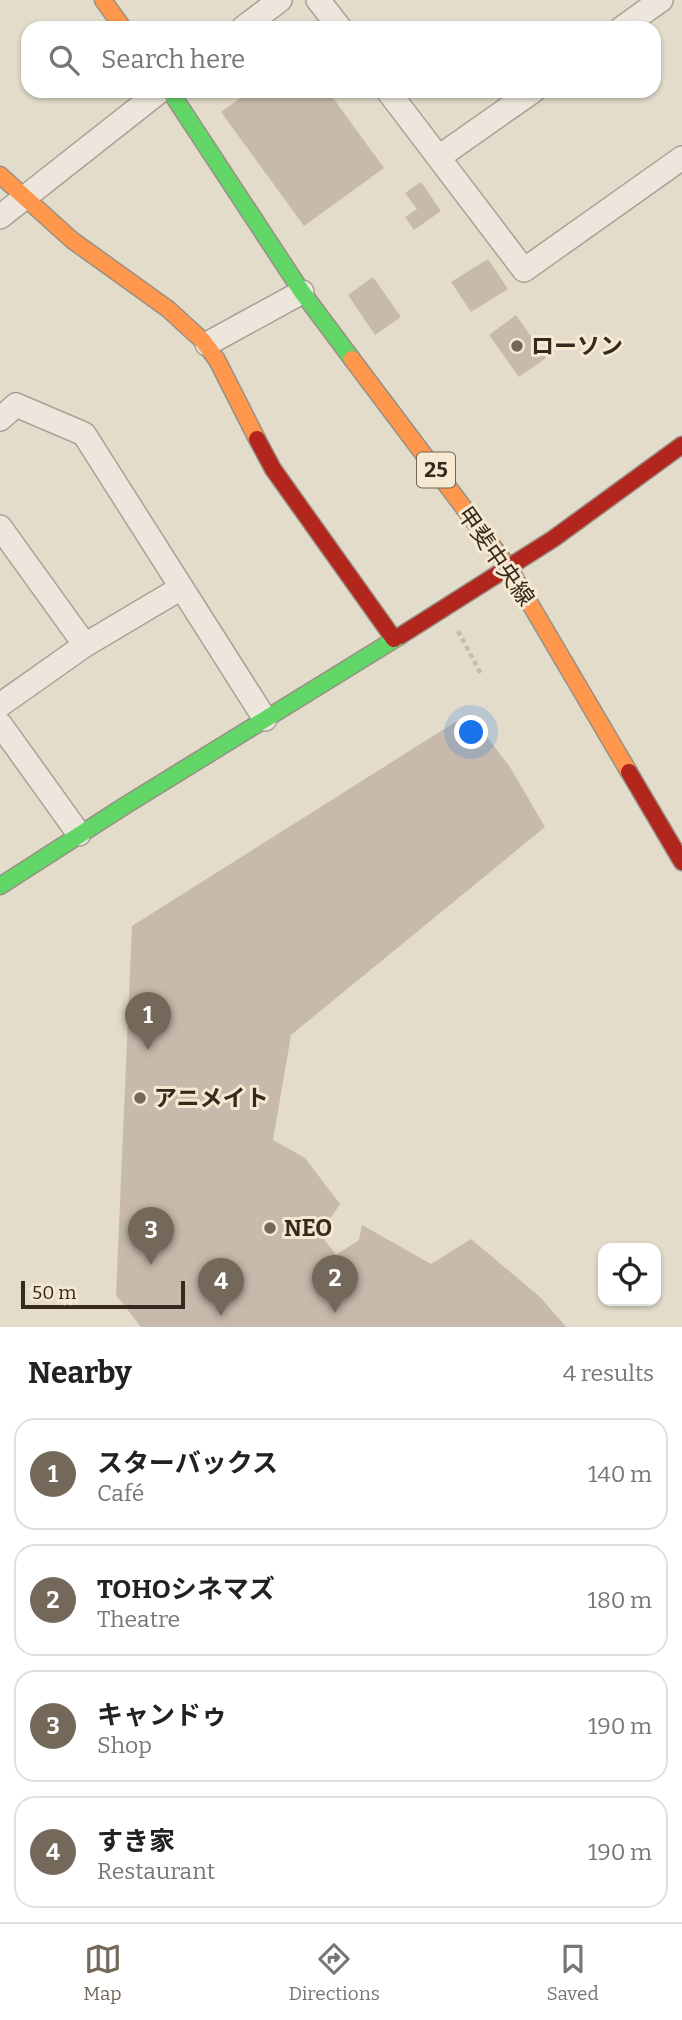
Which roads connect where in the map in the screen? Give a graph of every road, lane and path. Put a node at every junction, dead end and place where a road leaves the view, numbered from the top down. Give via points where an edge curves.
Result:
1 (103, 0) edge
2 (280, 0) edge
3 (318, 0) edge
4 (662, 0) edge
5 (118, 21) edge
6 (252, 21) edge
7 (334, 21) edge
8 (632, 21) edge
9 (151, 98) edge
10 (175, 98) edge
11 (393, 98) edge
12 (523, 98) edge
13 (439, 158) junction
14 (682, 158) edge
15 (0, 175) edge
16 (26, 198) junction
17 (0, 217) edge
18 (302, 292) junction
19 (206, 344) junction
20 (0, 419) edge
21 (682, 445) edge
22 (3, 538) edge
23 (509, 568) junction
24 (181, 588) junction
25 (452, 621) dead end
26 (394, 639) junction
27 (85, 645) junction
28 (481, 674) dead end
29 (0, 705) edge
30 (265, 719) junction
31 (0, 724) edge
32 (79, 834) junction
33 (682, 862) edge
34 (0, 886) edge

1 - 5 street
2 - 6 street
3 - 7 street
4 - 8 street
9 - 16 street
10 - 18 street, 甲斐中央線 / 25
11 - 13 street
12 - 13 street
13 - 14 street via 524,270
15 - 16 street
16 - 17 street
16 - 19 street via 72,241 183,321
18 - 19 street
18 - 23 street, 甲斐中央線 / 25
19 - 26 street via 273,469
20 - 24 street via 16,405 84,434
21 - 23 street
22 - 27 street
23 - 26 street
23 - 33 street, 甲斐中央線 / 25
24 - 27 street
24 - 30 street
25 - 28 path
26 - 30 street
27 - 29 street
30 - 32 street
31 - 32 street
32 - 34 street

